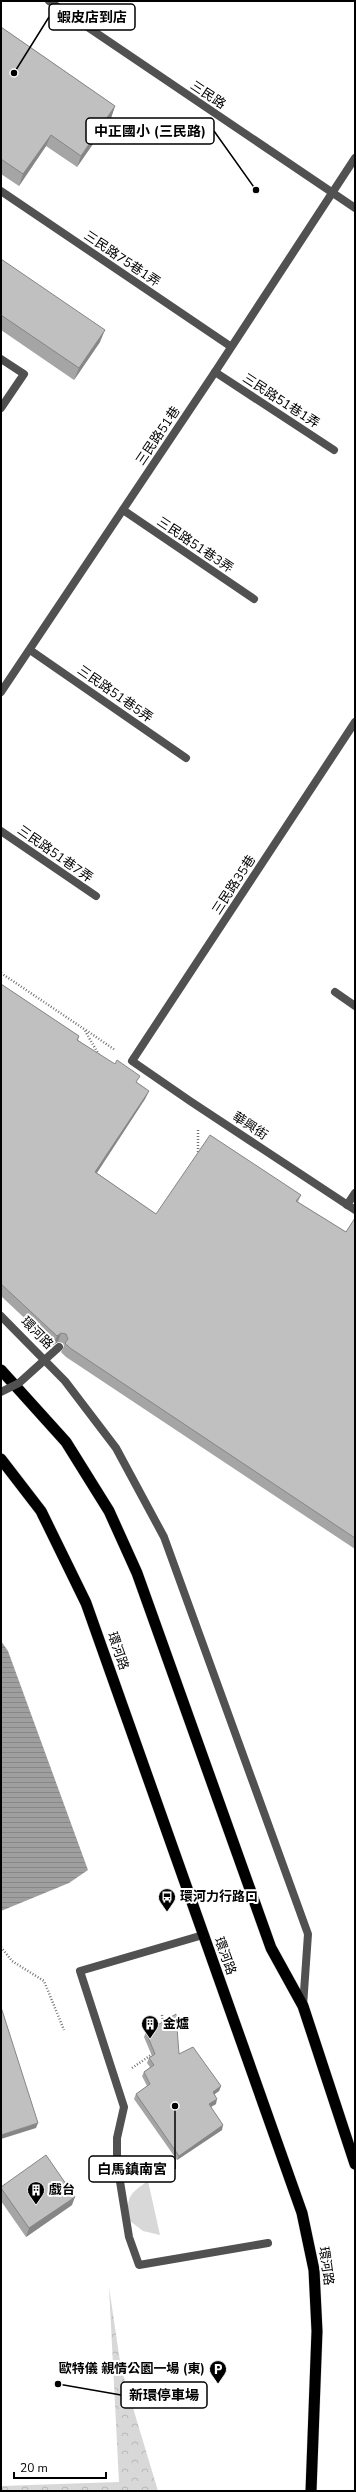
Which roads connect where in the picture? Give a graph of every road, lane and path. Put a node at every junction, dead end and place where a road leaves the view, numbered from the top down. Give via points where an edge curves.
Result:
1 (49, 1) edge
2 (58, 3) edge
3 (355, 158) edge
4 (1, 191) edge
5 (331, 191) junction
6 (355, 208) edge
7 (230, 346) junction
8 (1, 359) edge
9 (215, 372) junction
10 (1, 408) edge
11 (334, 450) dead end
12 (123, 510) junction
13 (254, 599) dead end
14 (30, 650) junction
15 (1, 692) edge
16 (355, 722) edge
17 (186, 758) dead end
18 (1, 831) edge
19 (96, 896) dead end
20 (1, 973) edge
21 (335, 992) dead end
22 (355, 1006) edge
23 (84, 1029) junction
24 (101, 1059) edge
25 (132, 1061) junction
26 (198, 1125) dead end
27 (198, 1156) edge
28 (355, 1193) edge
29 (347, 1205) junction
30 (355, 1210) edge
31 (1, 1316) edge
32 (58, 1347) edge
33 (1, 1370) edge
34 (1, 1392) edge
35 (1, 1459) edge
36 (203, 1935) junction
37 (1, 1947) edge
38 (302, 2006) junction
39 (162, 2015) dead end
40 (64, 2030) dead end
41 (164, 2030) edge
42 (159, 2050) edge
43 (115, 2080) junction
44 (355, 2164) edge
45 (268, 2243) dead end
46 (311, 2491) edge

1 - 2 street, 三民路
2 - 5 street, 三民路
3 - 5 street, 三民路51巷
4 - 7 street, 三民路75巷1弄
5 - 6 street, 三民路
5 - 7 street, 三民路51巷
7 - 9 street, 三民路51巷
8 - 10 street via 24,374
9 - 11 street, 三民路51巷1弄
9 - 12 street, 三民路51巷
12 - 13 street, 三民路51巷3弄
12 - 14 street, 三民路51巷
14 - 15 street, 三民路51巷
14 - 17 street, 三民路51巷5弄
16 - 25 street, 三民路35巷
18 - 19 street, 三民路51巷7弄
20 - 23 path
21 - 22 street
23 - 24 path
23 - 25 path
25 - 29 street, 華興街
26 - 27 path
28 - 29 street
29 - 30 street, 華興街
31 - 38 street, 環河路 via 65,1381 116,1448 164,1537 308,1934
32 - 34 street, bridge via 19,1383
33 - 38 highway, 環河路 via 66,1442 109,1511 137,1573 271,1948
35 - 36 highway, 環河路 via 41,1511 86,1603
36 - 43 street via 80,1971
36 - 46 highway, 環河路 via 302,2213 314,2270 317,2330
37 - 40 path via 12,1961 44,1981
38 - 44 highway, 環河路
39 - 41 path
42 - 43 path
43 - 45 street via 124,2107 117,2138 117,2163 129,2237 139,2265

